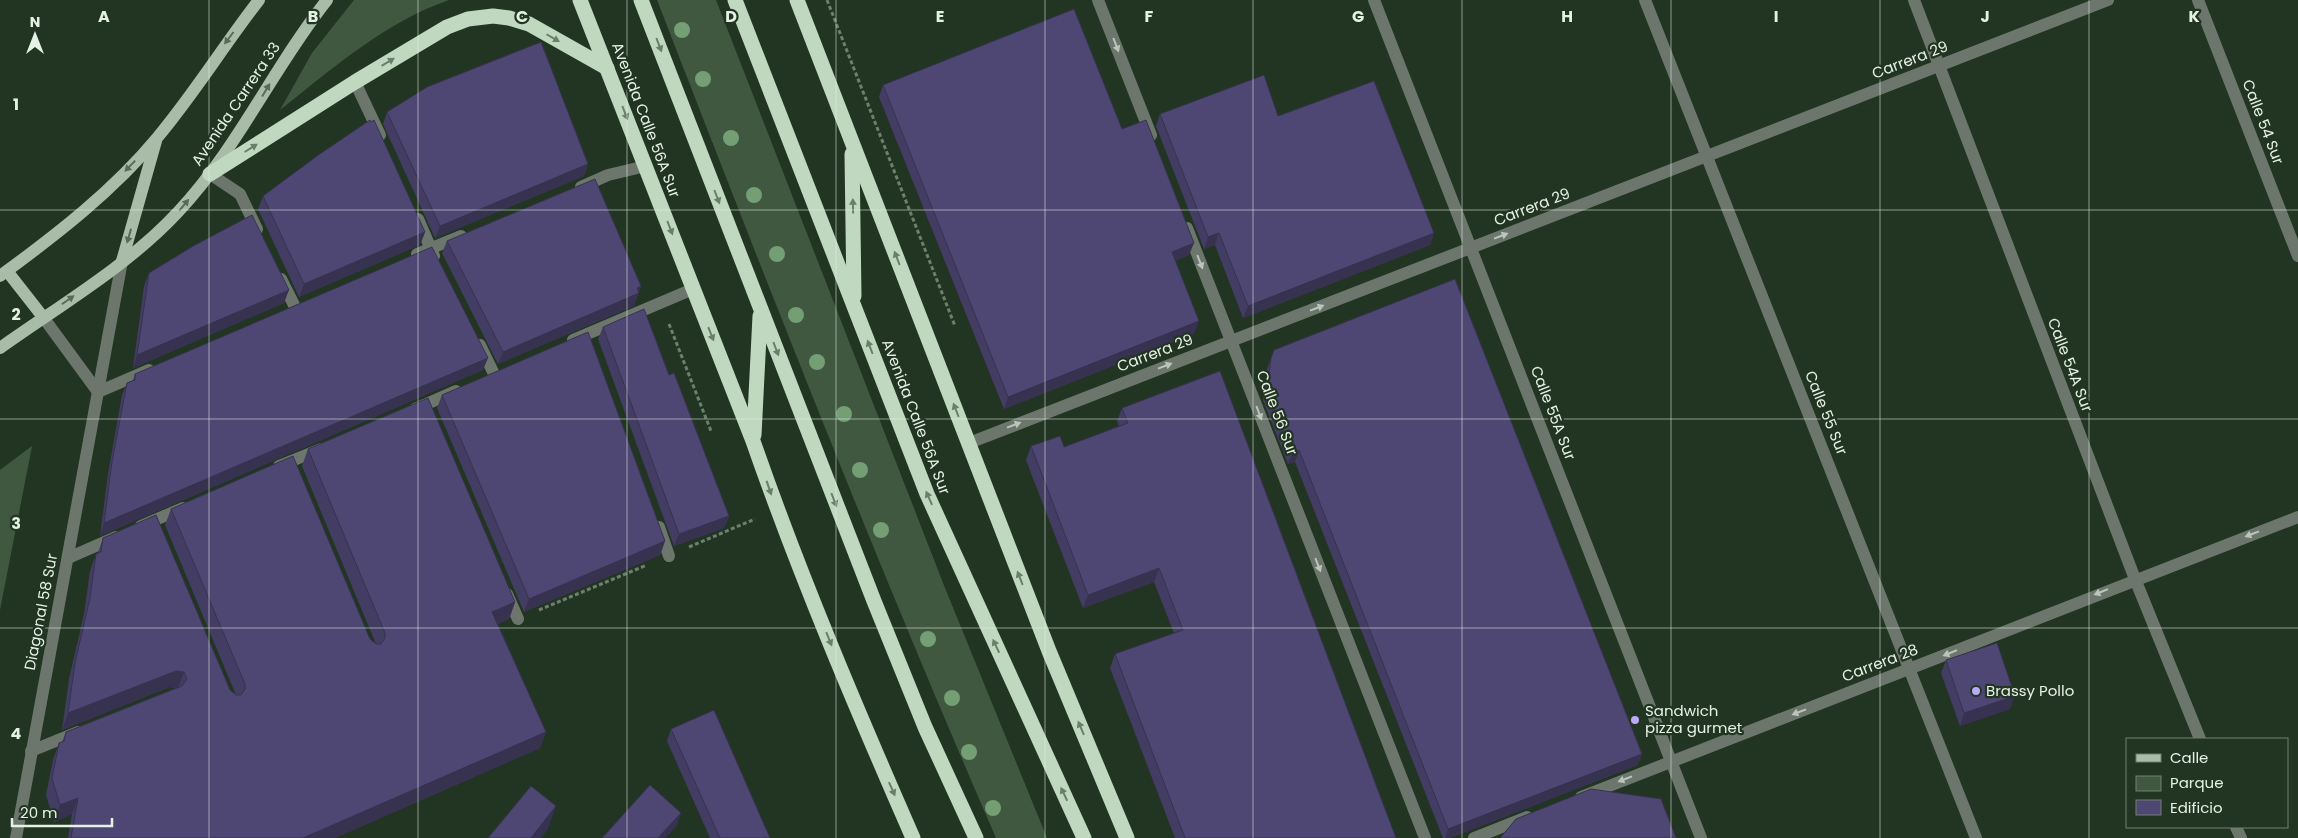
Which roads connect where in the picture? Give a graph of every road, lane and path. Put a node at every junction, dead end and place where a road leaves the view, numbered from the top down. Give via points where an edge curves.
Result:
1 (259, 0) edge
2 (327, 0) edge
3 (580, 0) edge
4 (641, 0) edge
5 (736, 0) edge
6 (797, 0) edge
7 (827, 0) edge
8 (1098, 0) edge
9 (1374, 0) edge
10 (1645, 0) edge
11 (1914, 0) edge
12 (2108, 0) edge
13 (2198, 0) edge
14 (1939, 66) junction
15 (607, 68) junction
16 (355, 82) junction
17 (157, 138) junction
18 (852, 142) junction
19 (1156, 147) edge
20 (386, 150) edge
21 (1707, 156) junction
22 (646, 166) junction
23 (210, 174) junction
24 (573, 190) edge
25 (411, 204) edge
26 (1181, 212) edge
27 (475, 230) edge
28 (261, 238) edge
29 (1471, 248) junction
30 (431, 249) junction
31 (2298, 256) edge
32 (404, 260) edge
33 (122, 261) junction
34 (274, 264) edge
35 (439, 265) edge
36 (3, 273) edge
37 (693, 289) junction
38 (660, 303) junction
39 (295, 307) edge
40 (855, 307) junction
41 (761, 310) junction
42 (43, 317) junction
43 (955, 326) dead end
44 (473, 332) edge
45 (1231, 341) junction
46 (563, 345) edge
47 (0, 348) edge
48 (160, 365) edge
49 (494, 374) edge
50 (469, 385) edge
51 (98, 392) junction
52 (399, 416) edge
53 (711, 431) dead end
54 (336, 442) edge
55 (753, 442) junction
56 (969, 443) junction
57 (263, 473) edge
58 (190, 505) edge
59 (2298, 517) edge
60 (655, 519) edge
61 (669, 556) dead end
62 (68, 558) junction
63 (2135, 579) junction
64 (503, 583) edge
65 (518, 619) dead end
66 (1910, 669) junction
67 (93, 726) edge
68 (2200, 738) edge
69 (31, 751) junction
70 (1671, 762) junction
71 (1572, 800) edge
72 (1536, 814) edge
73 (16, 838) edge
74 (913, 838) edge
75 (976, 838) edge
76 (1084, 838) edge
77 (1127, 838) edge
78 (1425, 838) edge
79 (1474, 838) edge
80 (1701, 838) edge
81 (1976, 838) edge

1 -> 17 main road
23 -> 2 main road, Avenida Carrera 33
3 - 15 highway, Avenida Calle 56A Sur
4 -> 41 highway
5 - 40 highway, Avenida Calle 56A Sur
6 - 18 highway
7 - 43 path
8 -> 19 street
9 - 29 street, Calle 55A Sur
10 - 21 street, Calle 55 Sur
11 - 14 street, Calle 54A Sur
12 - 14 street, Carrera 29
13 - 31 street, Calle 54 Sur
14 - 21 street, Carrera 29
14 - 63 street, Calle 54A Sur
16 -> 15 highway via 447,27 468,19 493,16 529,24
15 -> 22 highway, Avenida Calle 56A Sur
16 - 20 street
23 -> 16 highway
17 -> 33 main road
17 -> 36 main road via 85,209
40 -> 18 highway
56 -> 18 highway
29 -> 21 street, Carrera 29
21 - 66 street, Calle 55 Sur
22 - 24 street
22 -> 37 highway, Avenida Calle 56A Sur
23 - 28 street via 240,194
33 -> 23 main road, Avenida Carrera 33 via 178,212
25 - 30 street
26 -> 45 street, Calle 56 Sur
27 - 30 street
45 -> 29 street, Carrera 29
29 - 70 street, Calle 55A Sur
30 - 32 street
30 - 35 street
42 -> 33 main road, Avenida Carrera 33
33 - 51 street, Diagonal 58 Sur
34 - 39 street
36 - 42 main road
37 - 38 street
37 -> 55 highway, Avenida Calle 56A Sur
38 - 46 street via 590,339
38 - 53 path
76 -> 40 highway, Avenida Calle 56A Sur via 927,494
41 - 55 highway
41 -> 75 highway via 925,728
42 - 47 main road, Avenida Carrera 33
42 - 51 street
44 - 49 street
56 -> 45 street, Carrera 29
45 -> 78 street, Calle 56 Sur
48 - 51 street
50 - 52 street via 428,409
51 - 62 street, Diagonal 58 Sur
54 - 57 street via 293,466
55 -> 74 highway, Avenida Calle 56A Sur via 780,518
77 -> 56 highway via 1049,651
58 - 62 street via 156,525
59 -> 63 street, Carrera 28
60 - 61 street
62 - 69 street, Diagonal 58 Sur
63 -> 66 street, Carrera 28
63 - 68 street, Calle 54A Sur
64 - 65 street
66 -> 70 street, Carrera 28
66 - 81 street, Calle 55 Sur
67 - 69 street
69 - 73 street, Diagonal 58 Sur
70 -> 71 street, Carrera 28
70 - 80 street, Calle 55A Sur
72 - 79 street

